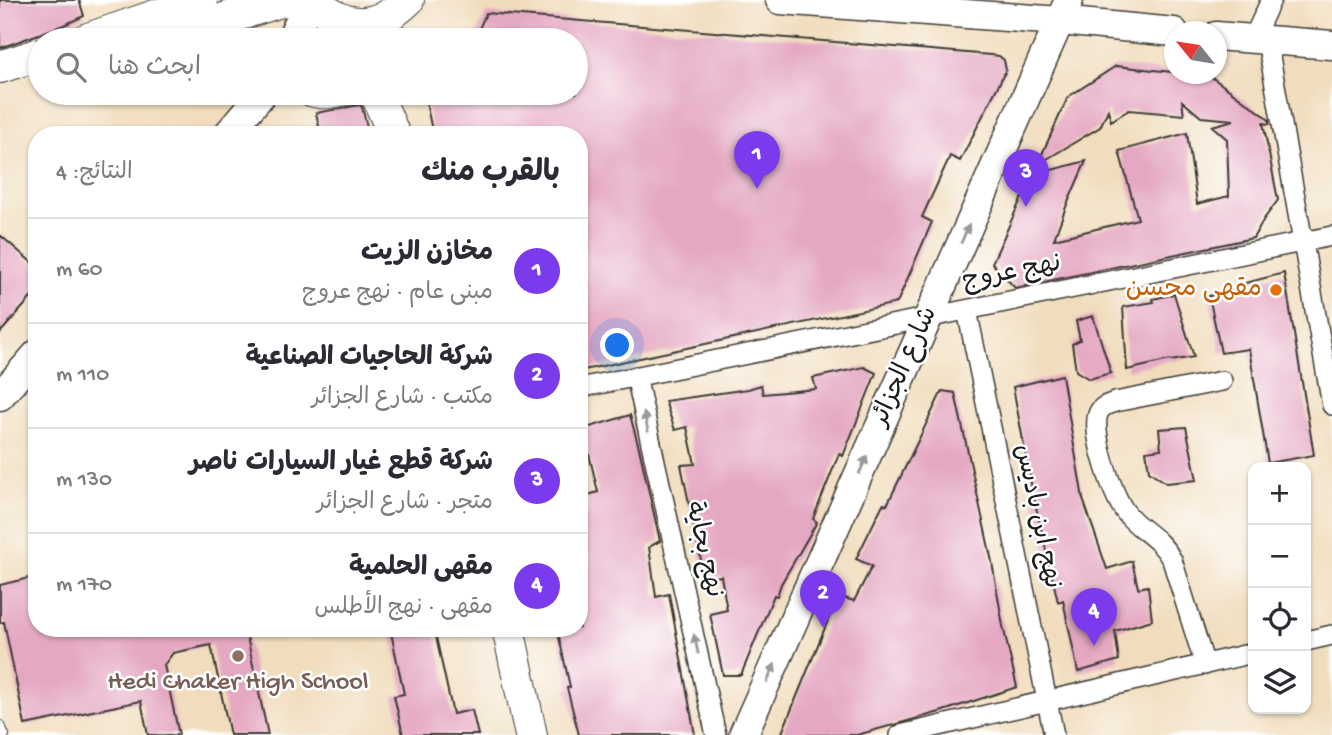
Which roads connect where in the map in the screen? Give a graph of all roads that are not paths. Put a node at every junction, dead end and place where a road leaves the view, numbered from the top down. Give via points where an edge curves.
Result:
1 (202, 0) edge
2 (284, 0) edge
3 (314, 0) edge
4 (780, 0) edge
5 (1271, 0) edge
6 (844, 2) edge
7 (1065, 10) edge
8 (401, 17) edge
9 (120, 28) edge
10 (196, 28) edge
11 (296, 28) edge
12 (338, 28) edge
13 (347, 28) edge
14 (1164, 30) edge
15 (1227, 37) edge
16 (1260, 40) junction
17 (1332, 45) edge
18 (28, 58) edge
19 (0, 67) edge
20 (28, 80) edge
21 (0, 88) edge
22 (253, 105) edge
23 (375, 105) edge
24 (391, 114) edge
25 (235, 126) edge
26 (1332, 236) edge
27 (1303, 243) junction
28 (967, 310) junction
29 (927, 319) junction
30 (28, 364) edge
31 (636, 376) junction
32 (1222, 381) dead end
33 (588, 386) edge
34 (0, 396) edge
35 (1332, 405) edge
36 (1332, 635) edge
37 (510, 637) edge
38 (1311, 640) edge
39 (1248, 654) edge
40 (1205, 665) junction
41 (1047, 702) junction
42 (0, 726) edge
43 (4, 735) edge
44 (531, 735) edge
45 (716, 735) edge
46 (743, 735) edge
47 (900, 735) edge
48 (1054, 735) edge

1 - 9 main road
2 - 10 main road
3 - 11 street
3 - 12 main road
4 - 6 street
5 - 16 street
6 - 7 street
7 - 14 street
29 -> 7 street, شارع الجزائر
8 - 13 main road
15 - 16 street
16 - 17 street
16 - 27 street
18 - 19 main road
20 - 21 main road
22 - 25 street
23 - 24 lane
26 - 27 street, نهج عروج
27 - 28 street, نهج عروج
27 - 35 street
28 - 29 street, نهج عروج
28 - 41 street, نهج ابن باديس
29 - 31 street, نهج عروج
46 -> 29 street, شارع الجزائر
30 - 34 street
31 - 33 street, نهج عروج
45 -> 31 street, نهج بجاية
32 - 40 street via 1103,406 1096,423 1113,492 1126,513 1166,548 1172,560
36 - 38 street
37 - 44 main road
39 - 40 street
40 - 41 street
41 - 47 street
41 - 48 street, نهج ابن باديس
42 - 43 lane

